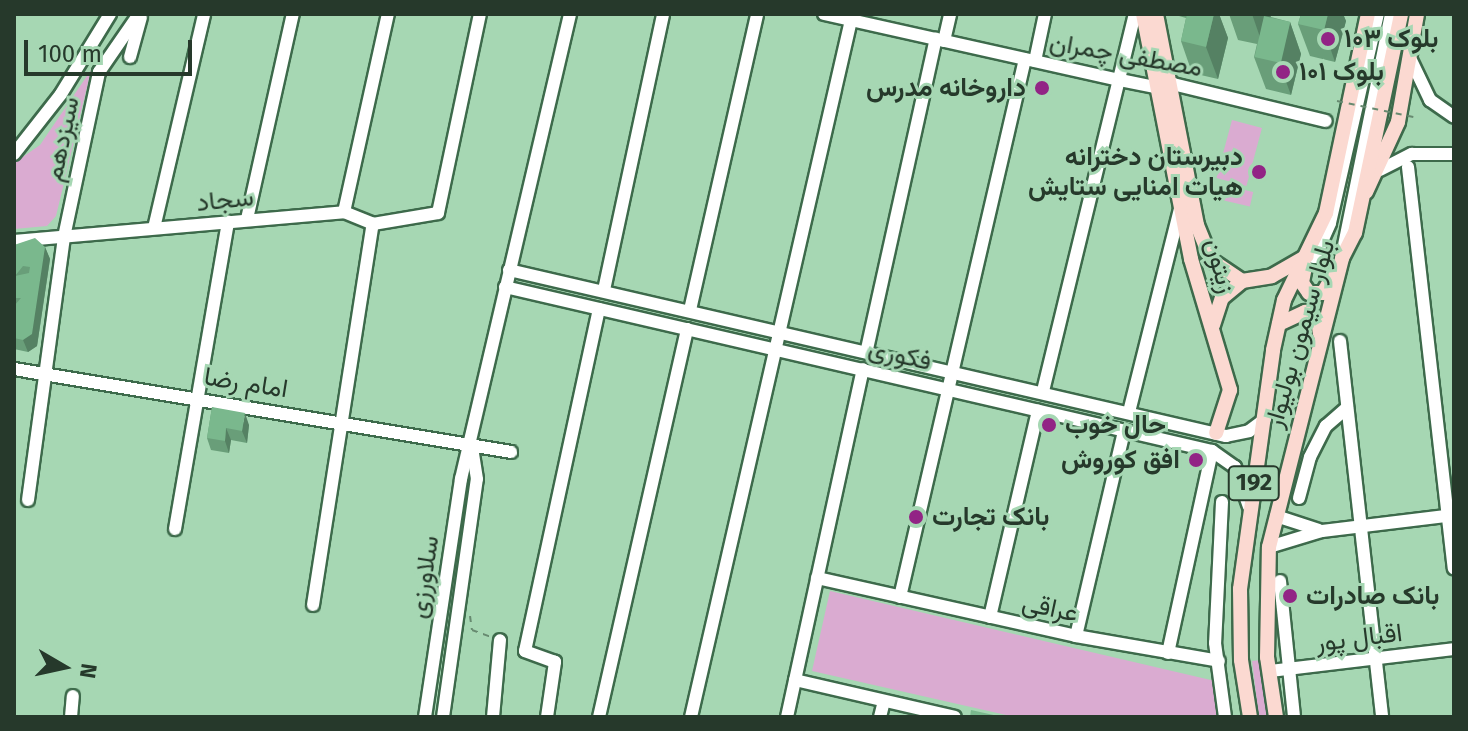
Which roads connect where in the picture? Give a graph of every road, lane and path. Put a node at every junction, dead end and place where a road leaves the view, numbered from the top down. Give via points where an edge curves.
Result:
1 (110, 14) edge
2 (140, 14) edge
3 (204, 14) edge
4 (293, 14) edge
5 (388, 14) edge
6 (480, 14) edge
7 (570, 14) edge
8 (663, 14) edge
9 (757, 14) edge
10 (824, 14) edge
11 (950, 14) edge
12 (1045, 14) edge
13 (1135, 14) edge
14 (1143, 14) edge
15 (1156, 14) edge
16 (1368, 14) edge
17 (1378, 14) edge
18 (1391, 14) edge
19 (1401, 14) edge
20 (1417, 14) edge
21 (866, 19) edge
22 (851, 20) junction
23 (940, 40) junction
24 (130, 57) dead end
25 (1410, 58) junction
26 (1030, 60) junction
27 (1120, 80) junction
28 (1167, 86) junction
29 (1337, 101) dead end
30 (1415, 111) dead end
31 (1454, 117) edge
32 (1326, 121) dead end
33 (14, 138) edge
34 (29, 142) junction
35 (14, 154) edge
36 (1454, 154) edge
37 (1408, 167) dead end
38 (1380, 170) junction
39 (1362, 200) junction
40 (1181, 206) junction
41 (344, 212) junction
42 (247, 219) junction
43 (228, 222) junction
44 (373, 224) junction
45 (154, 228) junction
46 (64, 237) junction
47 (14, 241) edge
48 (1307, 256) junction
49 (1342, 258) junction
50 (509, 270) junction
51 (1242, 281) junction
52 (505, 287) junction
53 (604, 290) junction
54 (599, 309) junction
55 (690, 310) junction
56 (1279, 324) junction
57 (1212, 328) junction
58 (687, 329) junction
59 (779, 331) junction
60 (1321, 339) junction
61 (1340, 341) dead end
62 (775, 349) junction
63 (867, 349) junction
64 (14, 369) edge
65 (863, 369) junction
66 (955, 370) junction
67 (43, 375) junction
68 (950, 389) junction
69 (1043, 391) junction
70 (198, 397) junction
71 (1347, 408) junction
72 (1038, 410) junction
73 (1129, 412) junction
74 (1265, 419) junction
75 (342, 421) junction
76 (1124, 431) junction
77 (1216, 433) junction
78 (471, 444) junction
79 (1212, 451) junction
80 (511, 452) dead end
81 (1299, 498) dead end
82 (28, 500) dead end
83 (1222, 502) dead end
84 (1249, 510) junction
85 (1451, 515) edge
86 (1276, 516) junction
87 (1360, 526) junction
88 (175, 529) dead end
89 (1322, 531) junction
90 (1269, 547) junction
91 (1454, 568) edge
92 (817, 578) junction
93 (1280, 581) dead end
94 (900, 597) junction
95 (459, 604) junction
96 (313, 605) dead end
97 (990, 617) junction
98 (1076, 636) junction
99 (500, 640) joint
100 (1454, 649) edge
101 (1168, 653) junction
102 (1375, 659) junction
103 (1219, 661) junction
104 (1288, 669) junction
105 (1270, 671) junction
106 (795, 680) junction
107 (73, 696) dead end
108 (884, 701) junction
109 (71, 717) edge
110 (425, 717) edge
111 (443, 717) edge
112 (493, 717) edge
113 (547, 717) edge
114 (599, 717) edge
115 (691, 717) edge
116 (787, 717) edge
117 (880, 717) edge
118 (955, 717) edge
119 (1225, 717) edge
120 (1250, 717) edge
121 (1276, 717) edge
122 (1294, 717) edge
123 (1382, 717) edge

1 - 34 street
2 - 24 street
2 - 46 street, سیزدهم via 99,72
3 - 45 street
4 - 42 street
5 - 41 street
6 - 44 street via 438,213
7 - 50 street, سلاورزی
8 - 53 street
9 - 55 street
10 - 22 street, مصطفی چمران
11 - 23 street
12 - 26 street
13 - 27 street
14 - 28 main road, زیتون
15 - 28 main road, زیتون
16 - 48 main road, بلوار سیمون بولیوار / 192 via 1326,213
17 - 48 street via 1330,223 1315,257
18 - 49 street
19 - 39 main road, بلوار سیمون بولیوار / 192
20 - 25 main road
21 - 22 street, مصطفی چمران
21 - 23 street, مصطفی چمران
22 - 59 street
23 - 26 street, مصطفی چمران
23 - 63 street
25 - 31 street via 1430,100
25 - 38 main road via 1398,122
26 - 27 street, مصطفی چمران
26 - 66 street
27 - 28 street, مصطفی چمران
27 - 69 street
28 - 32 street, مصطفی چمران
28 - 40 main road, زیتون
28 - 51 main road, زیتون via 1203,243 1224,272
29 - 30 path, bridge via 1413,117
33 - 34 street
34 - 35 street
36 - 38 street via 1412,154
37 - 85 street
38 - 39 main road
39 - 49 main road, بلوار سیمون بولیوار / 192 via 1355,233
40 - 57 main road, زیتون
40 - 73 street
41 - 42 street, سجاد
41 - 44 street, سجاد
42 - 43 street, سجاد
43 - 45 street, سجاد
43 - 70 street
44 - 75 street
45 - 46 street, سجاد
46 - 47 street, سجاد
46 - 67 street, سیزدهم
48 - 49 main road via 1302,283 1314,295 1326,290
48 - 51 main road, زیتون via 1272,276
48 - 56 main road, بلوار سیمون بولیوار / 192 via 1284,300
49 - 60 main road, بلوار سیمون بولیوار / 192
50 - 52 street, سلاورزی
50 - 53 street, فکوری
51 - 57 main road via 1222,298
52 - 54 street, فکوری
52 - 78 street, سلاورزی
53 - 55 street, فکوری
54 - 58 street, فکوری
54 - 113 street via 525,651 555,662
55 - 59 street, فکوری
56 - 60 main road via 1298,312 1314,315
56 - 74 main road, بلوار سیمون بولیوار / 192
57 - 77 main road, زیتون via 1230,390
58 - 62 street, فکوری
58 - 114 street
59 - 62 street
59 - 63 street, فکوری
60 - 86 main road, بلوار سیمون بولیوار / 192
61 - 71 street
62 - 65 street, فکوری
62 - 115 street
63 - 66 street, فکوری
64 - 67 street, امام رضا
65 - 68 street, فکوری
65 - 92 street
66 - 68 street
66 - 69 street, فکوری
67 - 70 street, امام رضا
67 - 82 street, سیزدهم
68 - 72 street, فکوری
68 - 94 street
69 - 73 street, فکوری
70 - 75 street, امام رضا
70 - 88 street
71 - 81 street via 1326,426
71 - 87 street
72 - 76 street, فکوری
72 - 97 street
73 - 77 street, فکوری
74 - 77 street, فکوری via 1236,436
74 - 84 main road, بلوار سیمون بولیوار / 192
75 - 78 street, امام رضا
75 - 96 street
76 - 79 street, فکوری
76 - 98 street
78 - 80 street, امام رضا
78 - 95 street, سلاورزی via 477,479
78 - 110 street, سلاورزی via 461,479
79 - 84 street, فکوری via 1226,457 1243,479
79 - 101 street
83 - 103 street via 1216,567
84 - 120 main road, بلوار سیمون بولیوار / 192 via 1238,624
85 - 87 street
85 - 91 street
86 - 89 street
86 - 90 main road, بلوار سیمون بولیوار / 192
87 - 89 street
87 - 102 street
89 - 90 street
90 - 105 main road, بلوار سیمون بولیوار / 192
92 - 94 street, عراقی
92 - 106 street
93 - 104 street
94 - 97 street, عراقی
95 - 99 path via 469,613 472,630
95 - 111 street, سلاورزی
97 - 98 street, عراقی
98 - 101 street, عراقی
99 - 112 street
100 - 102 street, اقبال پور
101 - 103 street, عراقی
102 - 104 street, اقبال پور
102 - 123 street
103 - 119 street
104 - 105 street, اقبال پور
104 - 122 street
105 - 121 main road, بلوار سیمون بولیوار / 192
106 - 108 street
106 - 116 street
107 - 109 street
108 - 117 street
108 - 118 street

